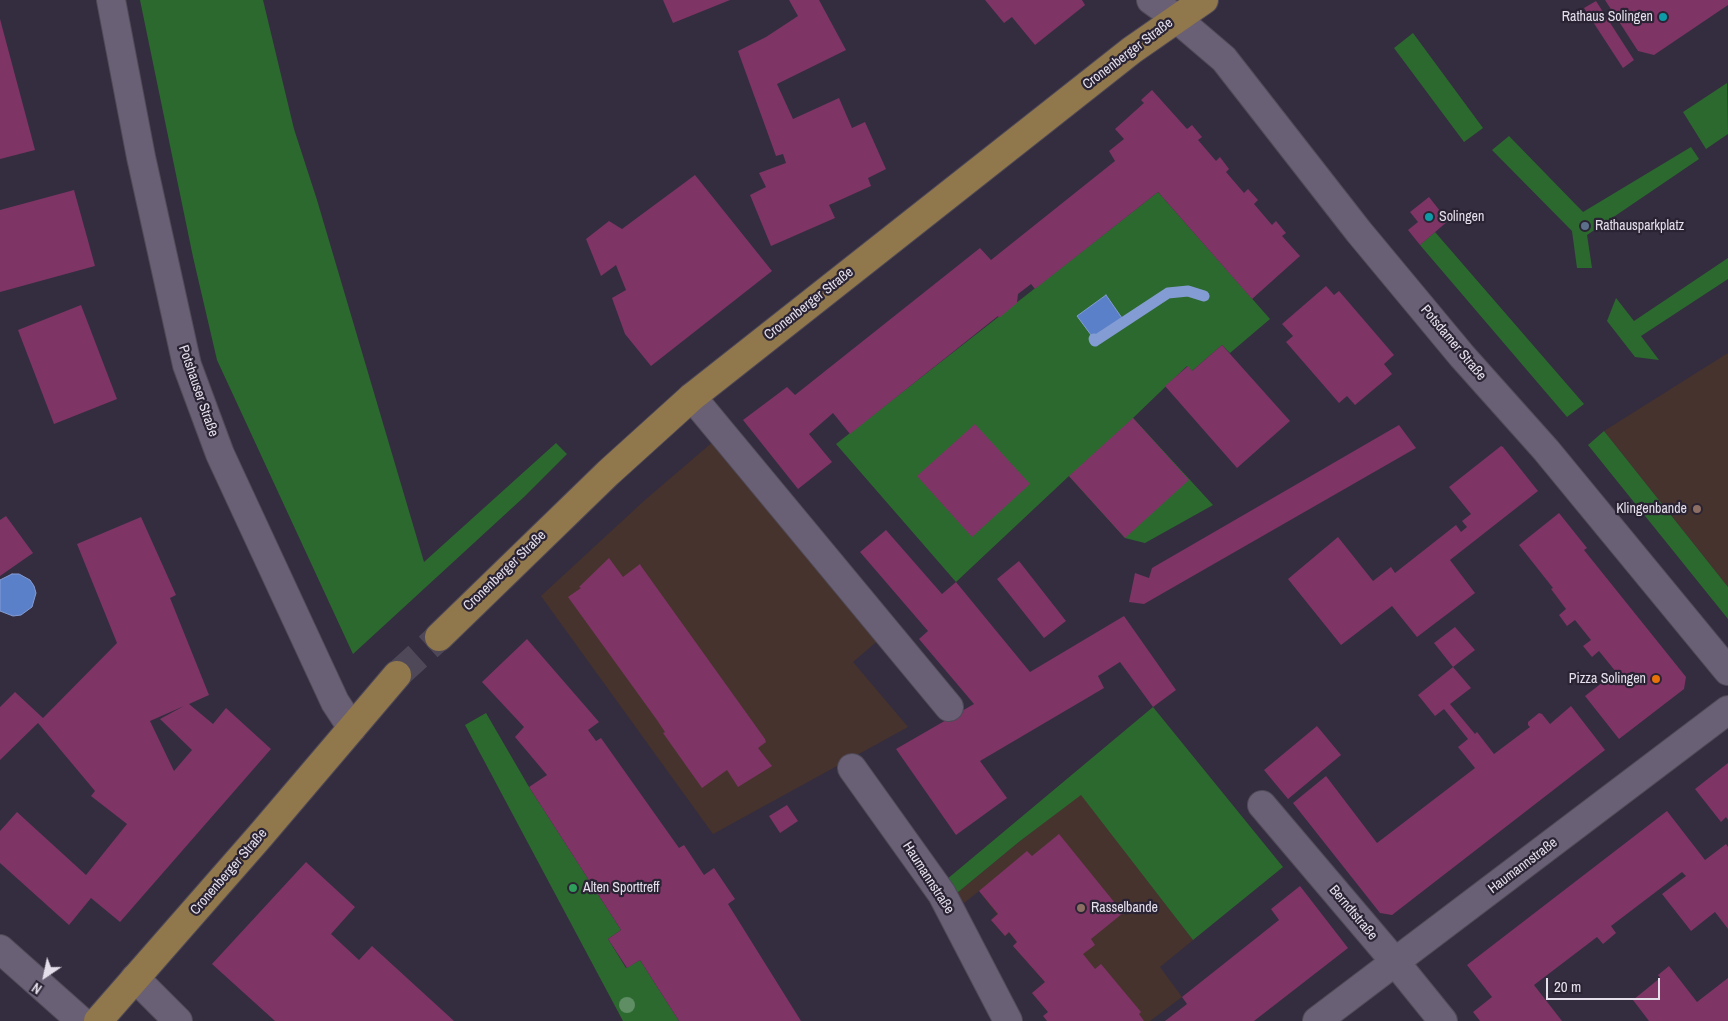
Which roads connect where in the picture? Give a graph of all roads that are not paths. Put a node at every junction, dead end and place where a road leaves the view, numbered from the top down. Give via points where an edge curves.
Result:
1 (111, 0) edge
2 (1151, 0) edge
3 (1204, 0) edge
4 (1176, 18) junction
5 (692, 397) junction
6 (438, 637) tunnel mouth
7 (1728, 671) edge
8 (397, 675) tunnel mouth
9 (949, 707) dead end
10 (1728, 710) edge
11 (352, 728) junction
12 (852, 768) dead end
13 (1262, 805) dead end
14 (0, 949) edge
15 (1396, 963) junction
16 (135, 978) junction
17 (81, 1021) edge
18 (98, 1021) edge
19 (178, 1021) edge
20 (1008, 1021) edge
21 (1317, 1021) edge
22 (1443, 1021) edge

1 - 11 street, Potshauser Straße via 187,365 220,454 335,702
2 - 4 street, Potsdamer Straße
3 - 4 main road, Cronenberger Straße
4 - 5 main road, Cronenberger Straße
4 - 7 street, Potsdamer Straße via 1224,59 1365,239 1462,356 1557,462
5 - 6 main road, Cronenberger Straße
5 - 9 street
8 - 11 main road, Cronenberger Straße
10 - 15 street, Haumannstraße
11 - 16 main road, Cronenberger Straße
12 - 20 street, Haumannstraße via 942,894
13 - 15 street, Berndtstraße
14 - 17 street
15 - 21 street, Haumannstraße
15 - 22 street, Berndtstraße
16 - 18 main road, Cronenberger Straße
16 - 19 street

